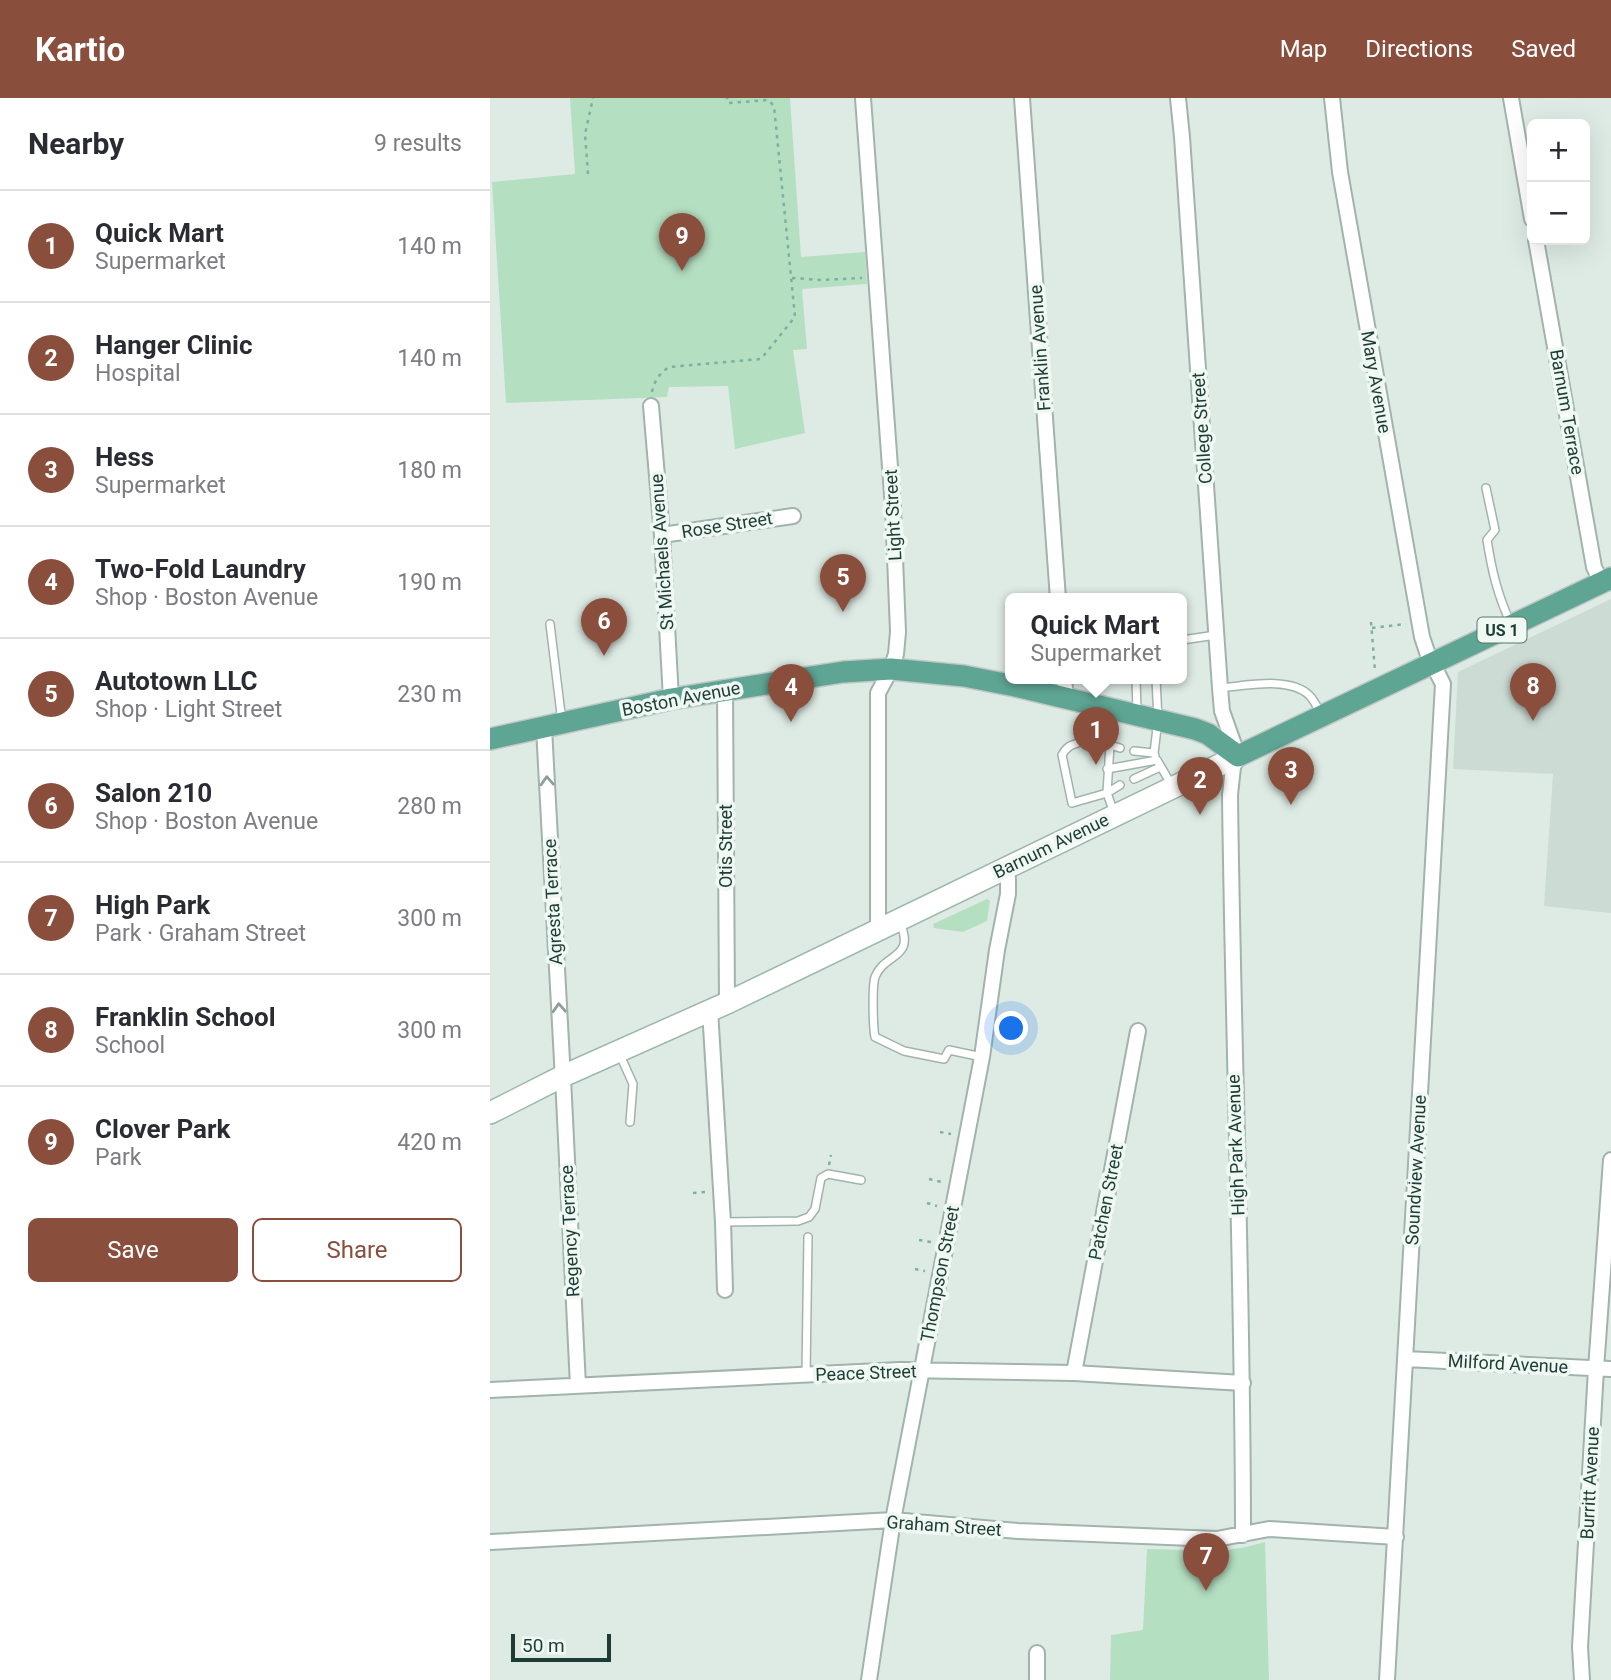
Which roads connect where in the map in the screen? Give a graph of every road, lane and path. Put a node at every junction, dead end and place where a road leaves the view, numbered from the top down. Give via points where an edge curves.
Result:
1 (593, 98) edge
2 (727, 98) edge
3 (863, 98) edge
4 (1022, 98) edge
5 (1178, 98) edge
6 (1332, 98) edge
7 (1511, 98) edge
8 (588, 174) dead end
9 (1527, 190) edge
10 (1537, 245) edge
11 (876, 277) junction
12 (792, 278) junction
13 (651, 406) joint
14 (1486, 488) dead end
15 (793, 516) dead end
16 (662, 535) junction
17 (1606, 580) edge
18 (1058, 593) edge
19 (1371, 622) dead end
20 (550, 624) dead end
21 (1406, 625) dead end
22 (1511, 626) junction
23 (1372, 628) junction
24 (1217, 635) junction
25 (1187, 639) edge
26 (1433, 663) junction
27 (891, 669) junction
28 (1376, 671) dead end
29 (1005, 681) edge
30 (1026, 684) edge
31 (1138, 684) edge
32 (1155, 684) edge
33 (1220, 688) junction
34 (725, 689) junction
35 (1065, 689) edge
36 (671, 699) junction
37 (1100, 706) junction
38 (1322, 715) junction
39 (1148, 718) junction
40 (553, 725) junction
41 (490, 739) edge
42 (1085, 739) junction
43 (1110, 746) junction
44 (1120, 748) dead end
45 (1134, 751) dead end
46 (1238, 756) junction
47 (1157, 760) junction
48 (1107, 769) junction
49 (1133, 779) dead end
50 (1120, 785) dead end
51 (1173, 788) junction
52 (1107, 793) junction
53 (1115, 815) junction
54 (1005, 868) junction
55 (899, 919) junction
56 (878, 929) junction
57 (718, 1006) junction
58 (1138, 1031) dead end
59 (618, 1051) junction
60 (982, 1057) junction
61 (563, 1076) junction
62 (490, 1113) edge
63 (630, 1122) dead end
64 (940, 1132) dead end
65 (951, 1134) dead end
66 (831, 1155) dead end
67 (1611, 1160) edge
68 (829, 1168) dead end
69 (929, 1179) dead end
70 (861, 1180) dead end
71 (942, 1182) dead end
72 (706, 1192) dead end
73 (693, 1193) dead end
74 (927, 1203) dead end
75 (937, 1206) dead end
76 (723, 1222) junction
77 (808, 1237) dead end
78 (919, 1240) dead end
79 (931, 1242) dead end
80 (915, 1269) dead end
81 (925, 1271) dead end
82 (725, 1290) dead end
83 (1405, 1359) junction
84 (1604, 1369) edge
85 (920, 1370) junction
86 (1074, 1373) junction
87 (806, 1375) junction
88 (1243, 1383) junction
89 (578, 1386) junction
90 (490, 1390) edge
91 (893, 1520) junction
92 (1243, 1535) junction
93 (1396, 1537) junction
94 (490, 1542) edge
95 (1037, 1653) dead end
96 (869, 1680) edge
97 (1037, 1680) edge
98 (1387, 1680) edge
99 (1583, 1680) edge

1 - 8 path via 585,134
2 - 12 path via 728,103 768,100 775,106
3 - 11 street, Light Street
4 - 18 street, Franklin Avenue
5 - 24 street, College Street
6 - 26 street, Mary Avenue via 1340,172 1382,415 1422,637
7 - 9 street
10 - 17 street, Barnum Terrace via 1594,567
11 - 12 path
11 - 27 street, Light Street via 898,632
12 - 13 path via 795,317 764,358 669,367 656,380
13 - 16 street, St Michaels Avenue
14 - 22 lane via 1495,530 1487,540 1490,563
15 - 16 street, Rose Street
16 - 36 street, St Michaels Avenue
17 - 22 main road, Barnum Avenue / US 1
19 - 23 path
20 - 40 lane
21 - 23 path
22 - 26 main road, Barnum Avenue / US 1
23 - 28 path
24 - 25 lane
24 - 33 street, College Street
26 - 38 main road, Barnum Avenue / US 1
26 - 83 street, Soundview Avenue via 1443,684
27 - 29 main road, Boston Avenue
27 - 34 main road, Boston Avenue
27 - 56 street, Light Street via 878,693
30 - 35 main road, Boston Avenue
31 - 39 lane
32 - 39 lane
33 - 38 lane via 1289,685 1309,695
33 - 46 street, College Street via 1222,711
34 - 36 main road, Boston Avenue
34 - 57 street, Otis Street
35 - 37 main road, Boston Avenue
36 - 40 main road, Boston Avenue
37 - 39 main road, Boston Avenue
37 - 42 lane
38 - 46 main road, Barnum Avenue / US 1
39 - 46 main road, Boston Avenue via 1200,730
39 - 47 lane
40 - 41 main road, Boston Avenue
61 -> 40 street, Agresta Terrace
42 - 43 lane
42 - 52 lane via 1067,747 1062,755 1072,803
43 - 44 lane
43 - 48 lane
45 - 47 lane
46 - 51 main road, Barnum Avenue
46 - 88 street, High Park Avenue via 1230,795
47 - 48 lane
47 - 49 lane
47 - 51 lane
48 - 52 lane
50 - 52 lane
51 - 53 main road, Barnum Avenue
52 - 53 lane
53 - 54 main road, Barnum Avenue
54 - 55 main road, Barnum Avenue
54 - 60 street, Thompson Street via 1008,894
55 - 56 main road, Barnum Avenue
55 - 60 lane via 906,937 902,951 875,977 875,1037 904,1051 944,1059 949,1050
56 - 57 main road, Barnum Avenue
57 - 59 main road, Barnum Avenue
57 - 76 street, Otis Street
58 - 86 street, Patchen Street
59 - 61 main road, Barnum Avenue
59 - 63 lane via 633,1084
60 - 85 street, Thompson Street
61 - 62 main road, Barnum Avenue
61 - 89 street, Regency Terrace
64 - 65 path
66 - 68 path
67 - 84 street, Burritt Avenue
69 - 71 path
70 - 76 lane via 828,1174 821,1178 815,1209 798,1221
72 - 73 path
74 - 75 path
76 - 82 street, Otis Street
77 - 87 lane
78 - 79 path
80 - 81 path
83 - 84 street, Milford Avenue
83 - 93 street, Soundview Avenue
84 - 99 street, Burritt Avenue via 1580,1647
85 - 86 street, Peace Street
85 - 87 street, Peace Street
85 - 91 street, Thompson Street
86 - 88 street, Peace Street
87 - 89 street, Peace Street
88 - 92 street, High Park Avenue
89 - 90 street, Peace Street
91 - 92 street, Graham Street via 1018,1531 1217,1539
91 - 94 street, Graham Street
91 - 96 street, Thompson Street
92 - 93 street, Graham Street via 1269,1529
93 - 98 street, Soundview Avenue
95 - 97 street

